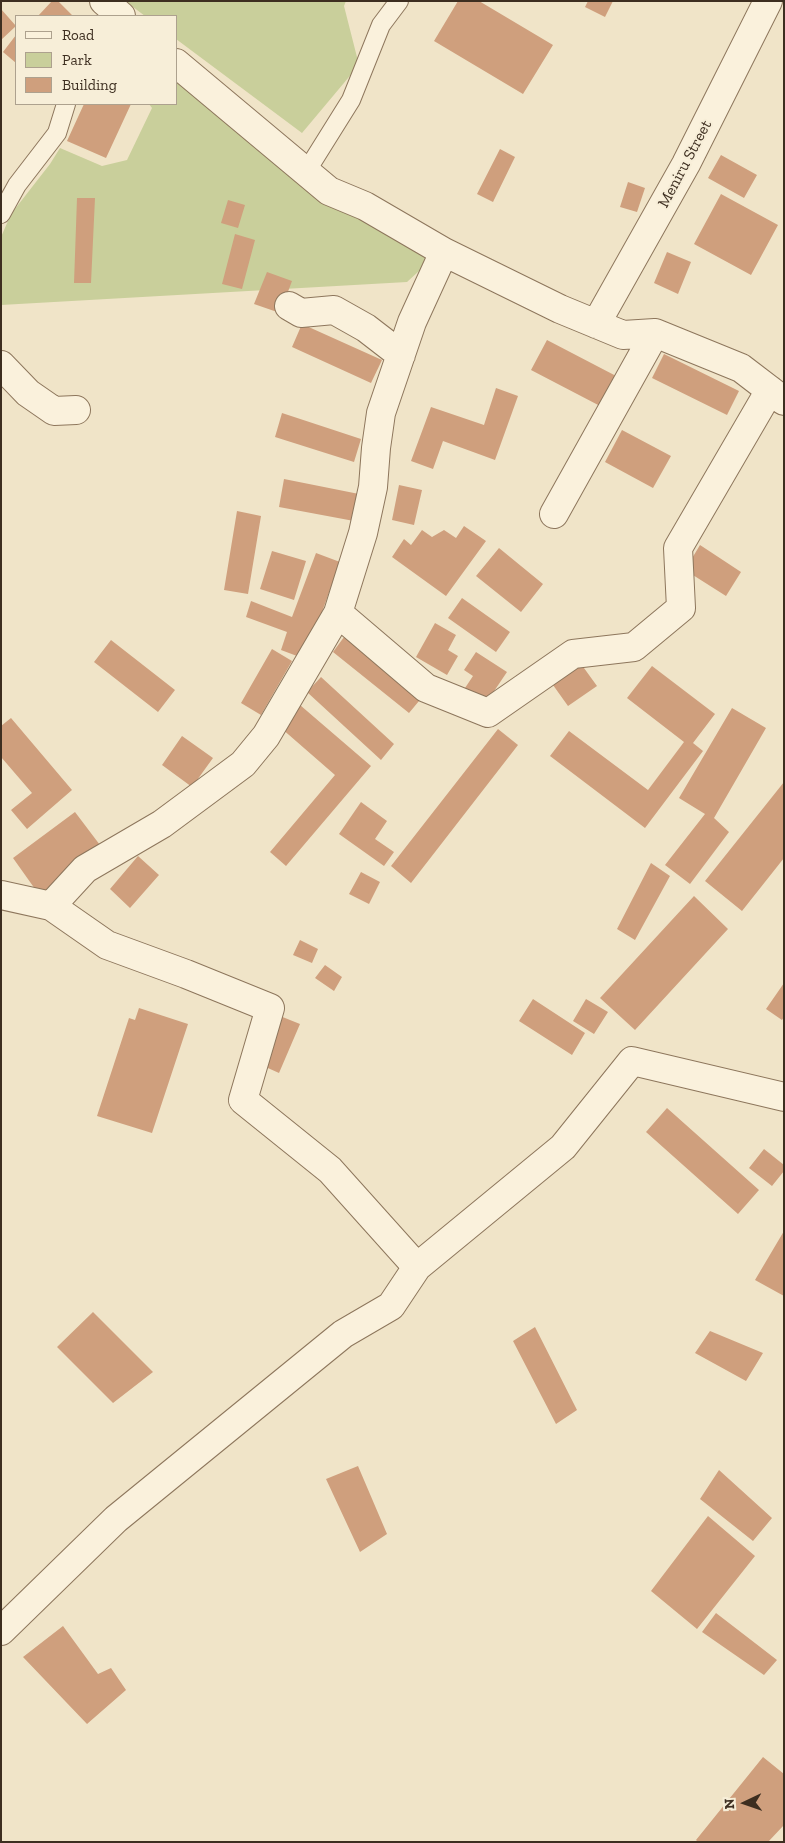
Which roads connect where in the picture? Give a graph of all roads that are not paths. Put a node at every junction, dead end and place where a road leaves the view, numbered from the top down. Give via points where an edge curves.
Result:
1 (104, 1) edge
2 (399, 1) edge
3 (768, 1) edge
4 (120, 15) edge
5 (178, 65) edge
6 (66, 105) edge
7 (306, 172) junction
8 (1, 214) edge
9 (444, 252) junction
10 (288, 306) dead end
11 (596, 324) junction
12 (655, 333) junction
13 (400, 355) junction
14 (1, 365) edge
15 (777, 396) edge
16 (76, 410) dead end
17 (554, 514) dead end
18 (338, 613) junction
19 (1, 895) edge
20 (51, 906) junction
21 (784, 1097) edge
22 (417, 1267) junction
23 (1, 1631) edge

1 - 4 street
2 - 7 lane via 381,25 351,100
3 - 11 street, Meniru Street via 686,164
5 - 7 street
6 - 8 lane via 57,133 17,185
7 - 9 street via 329,191 365,206
9 - 11 street
9 - 13 street
10 - 13 street via 301,313 334,310 366,328
11 - 12 street via 623,335
12 - 15 street via 741,368
12 - 17 street
13 - 18 street via 381,413 374,487 363,534
14 - 16 street via 28,393 54,411
15 - 18 street via 678,548 681,608 634,648 573,654 488,713 426,688
18 - 20 street via 266,736 243,764 162,824 85,869
19 - 20 street
20 - 22 street via 107,945 270,1008 243,1100 330,1170
21 - 22 street via 632,1061 563,1147
22 - 23 street via 391,1306 343,1334 116,1519

